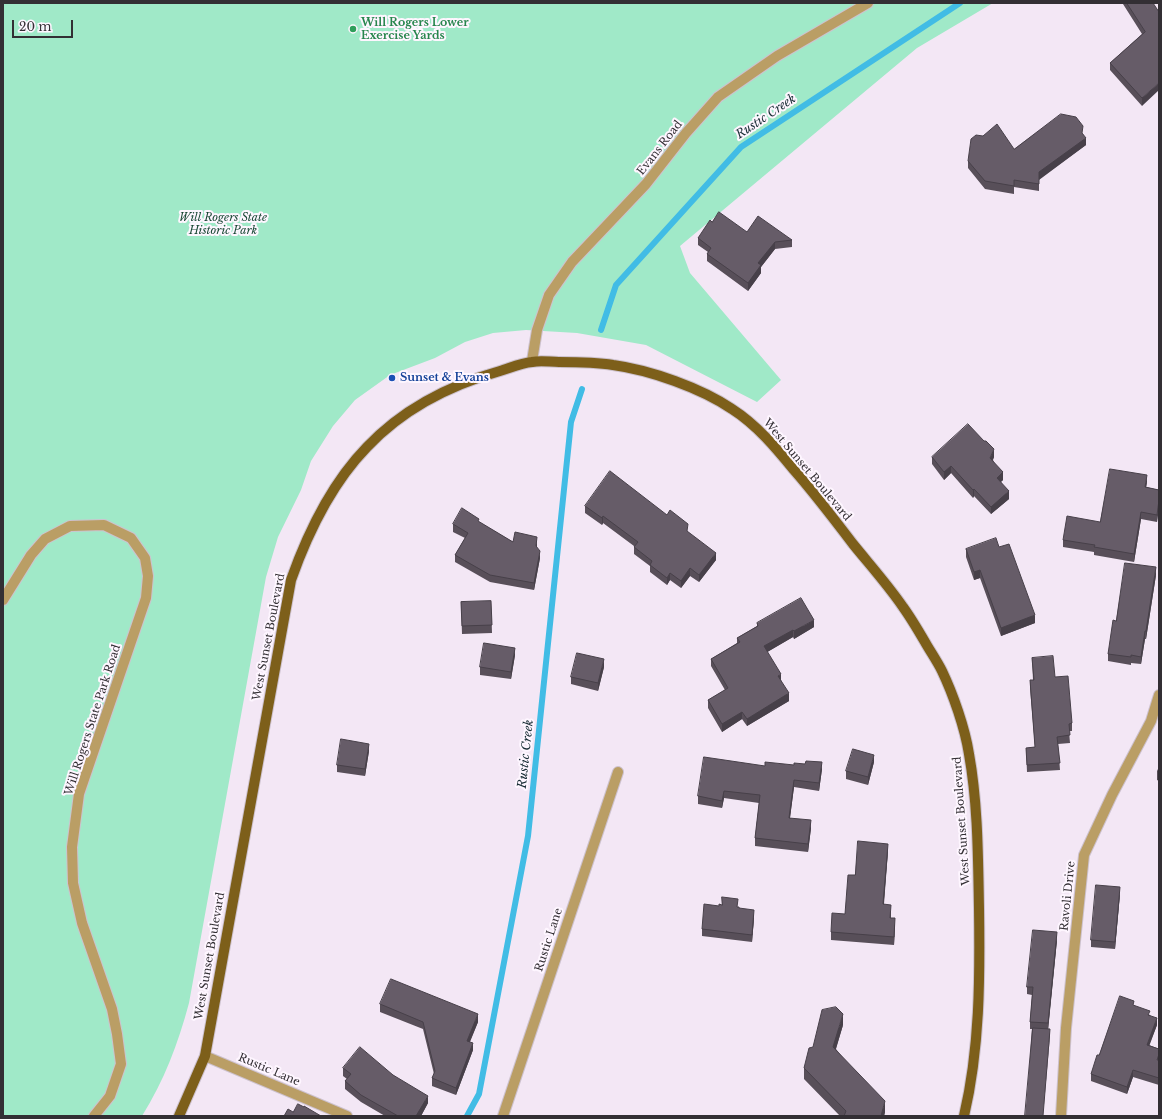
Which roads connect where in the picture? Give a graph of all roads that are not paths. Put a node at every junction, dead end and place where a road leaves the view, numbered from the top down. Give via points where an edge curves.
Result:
1 (868, 3) edge
2 (532, 361) junction
3 (3, 600) edge
4 (1159, 695) edge
5 (618, 772) dead end
6 (204, 1056) junction
7 (94, 1116) edge
8 (179, 1116) edge
9 (347, 1116) edge
10 (503, 1116) edge
11 (964, 1116) edge
12 (1061, 1116) edge

1 - 2 street, Evans Road via 777,56 718,97 646,184 572,262 549,295
2 - 6 main road, West Sunset Boulevard via 454,386 423,402 390,425 366,447 344,475 326,501 303,545 291,580
2 - 11 main road, West Sunset Boulevard via 585,362 643,372 677,382 710,396 752,424 779,451 903,606 942,670 969,752 978,856 980,972 977,1034
3 - 7 street, Will Rogers State Park Road via 31,555 45,539 70,526 104,525 130,538 145,558 148,576 146,598 79,794 72,847 73,883 82,923 112,1009 121,1064 110,1096
4 - 12 street, Ravoli Drive via 1151,721 1084,855 1066,1028
5 - 10 street, Rustic Lane
6 - 8 main road, West Sunset Boulevard
6 - 9 street, Rustic Lane

